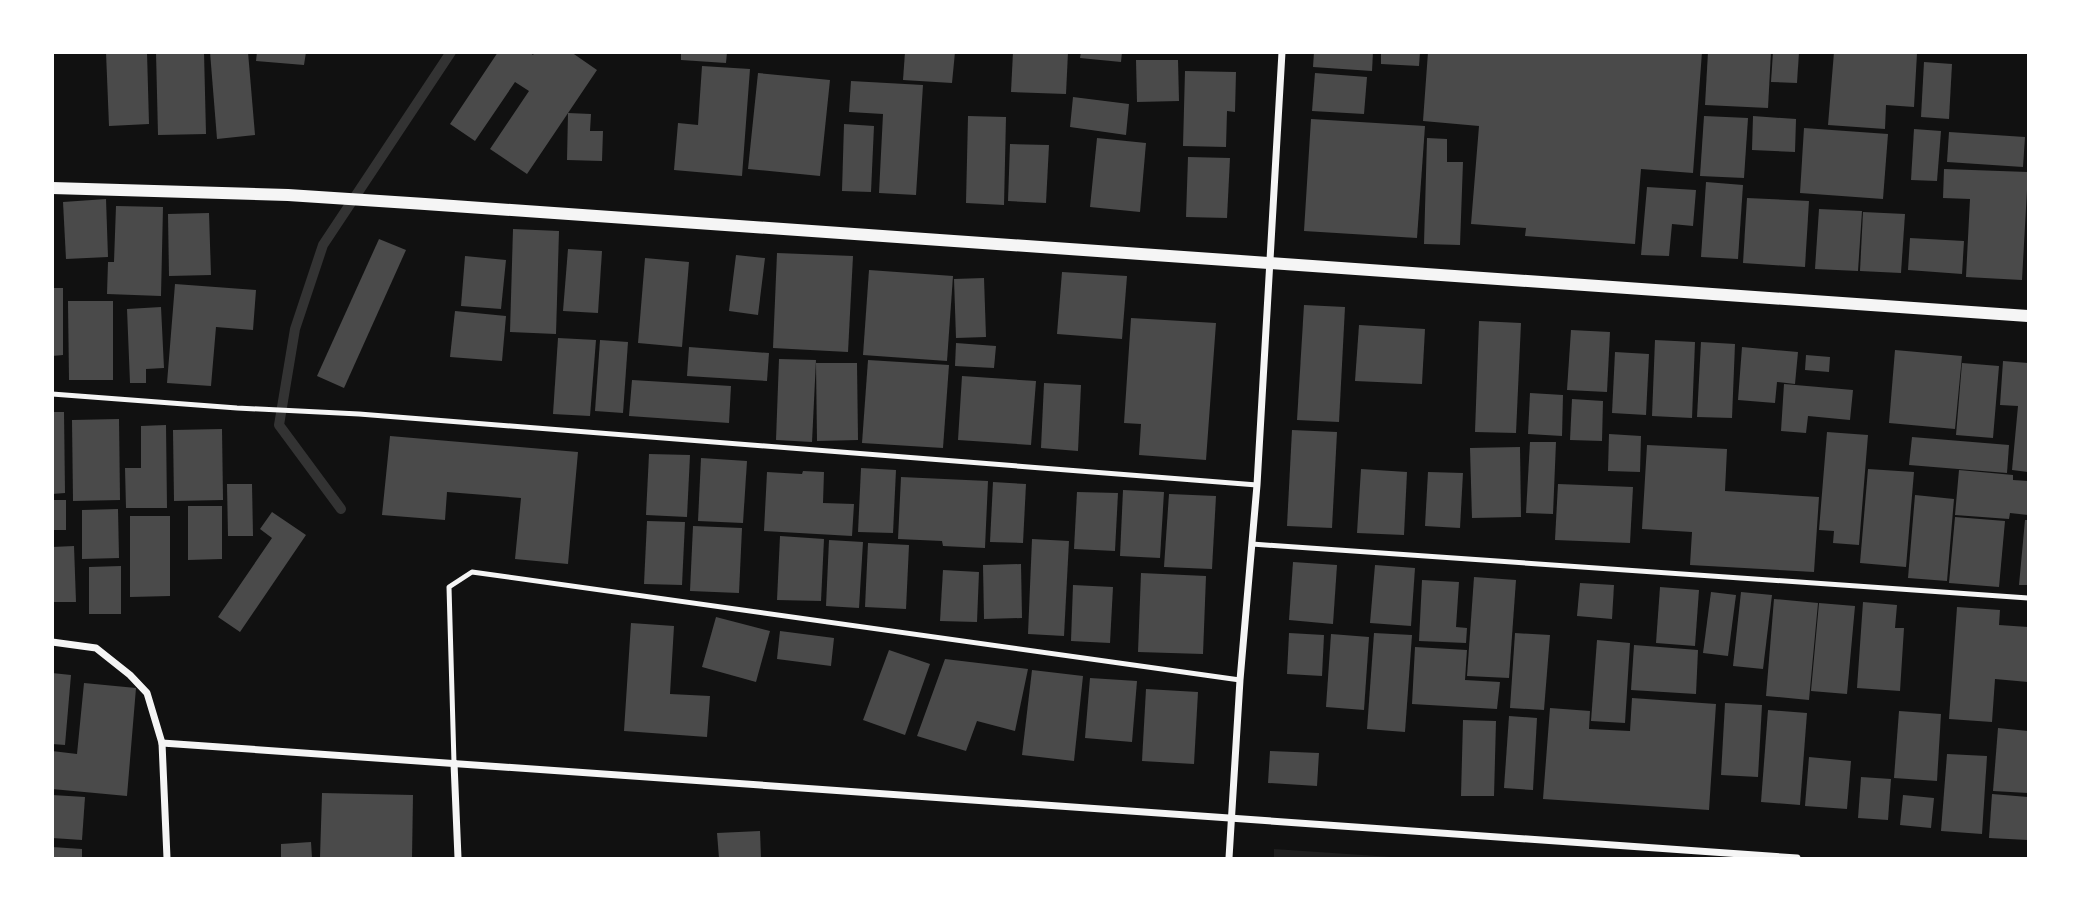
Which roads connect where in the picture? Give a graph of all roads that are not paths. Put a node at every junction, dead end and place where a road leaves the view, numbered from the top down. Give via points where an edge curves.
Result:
1 (1282, 52) edge
2 (52, 188) edge
3 (1270, 264) junction
4 (2028, 316) edge
5 (52, 394) edge
6 (1257, 485) junction
7 (1252, 544) junction
8 (2028, 598) edge
9 (52, 642) edge
10 (1240, 680) junction
11 (162, 743) junction
12 (454, 763) junction
13 (1231, 818) junction
14 (167, 859) edge
15 (458, 859) edge
16 (1229, 859) edge
17 (1797, 859) edge

1 - 3 street
2 - 3 street via 288,195
3 - 4 street
3 - 6 street
5 - 6 lane
6 - 7 street
7 - 8 lane
7 - 10 street
9 - 11 street via 96,648 130,675 148,693
10 - 12 lane via 472,572 449,587
10 - 13 street
11 - 12 street
11 - 14 street
12 - 13 street
12 - 15 street
13 - 16 street
13 - 17 street

